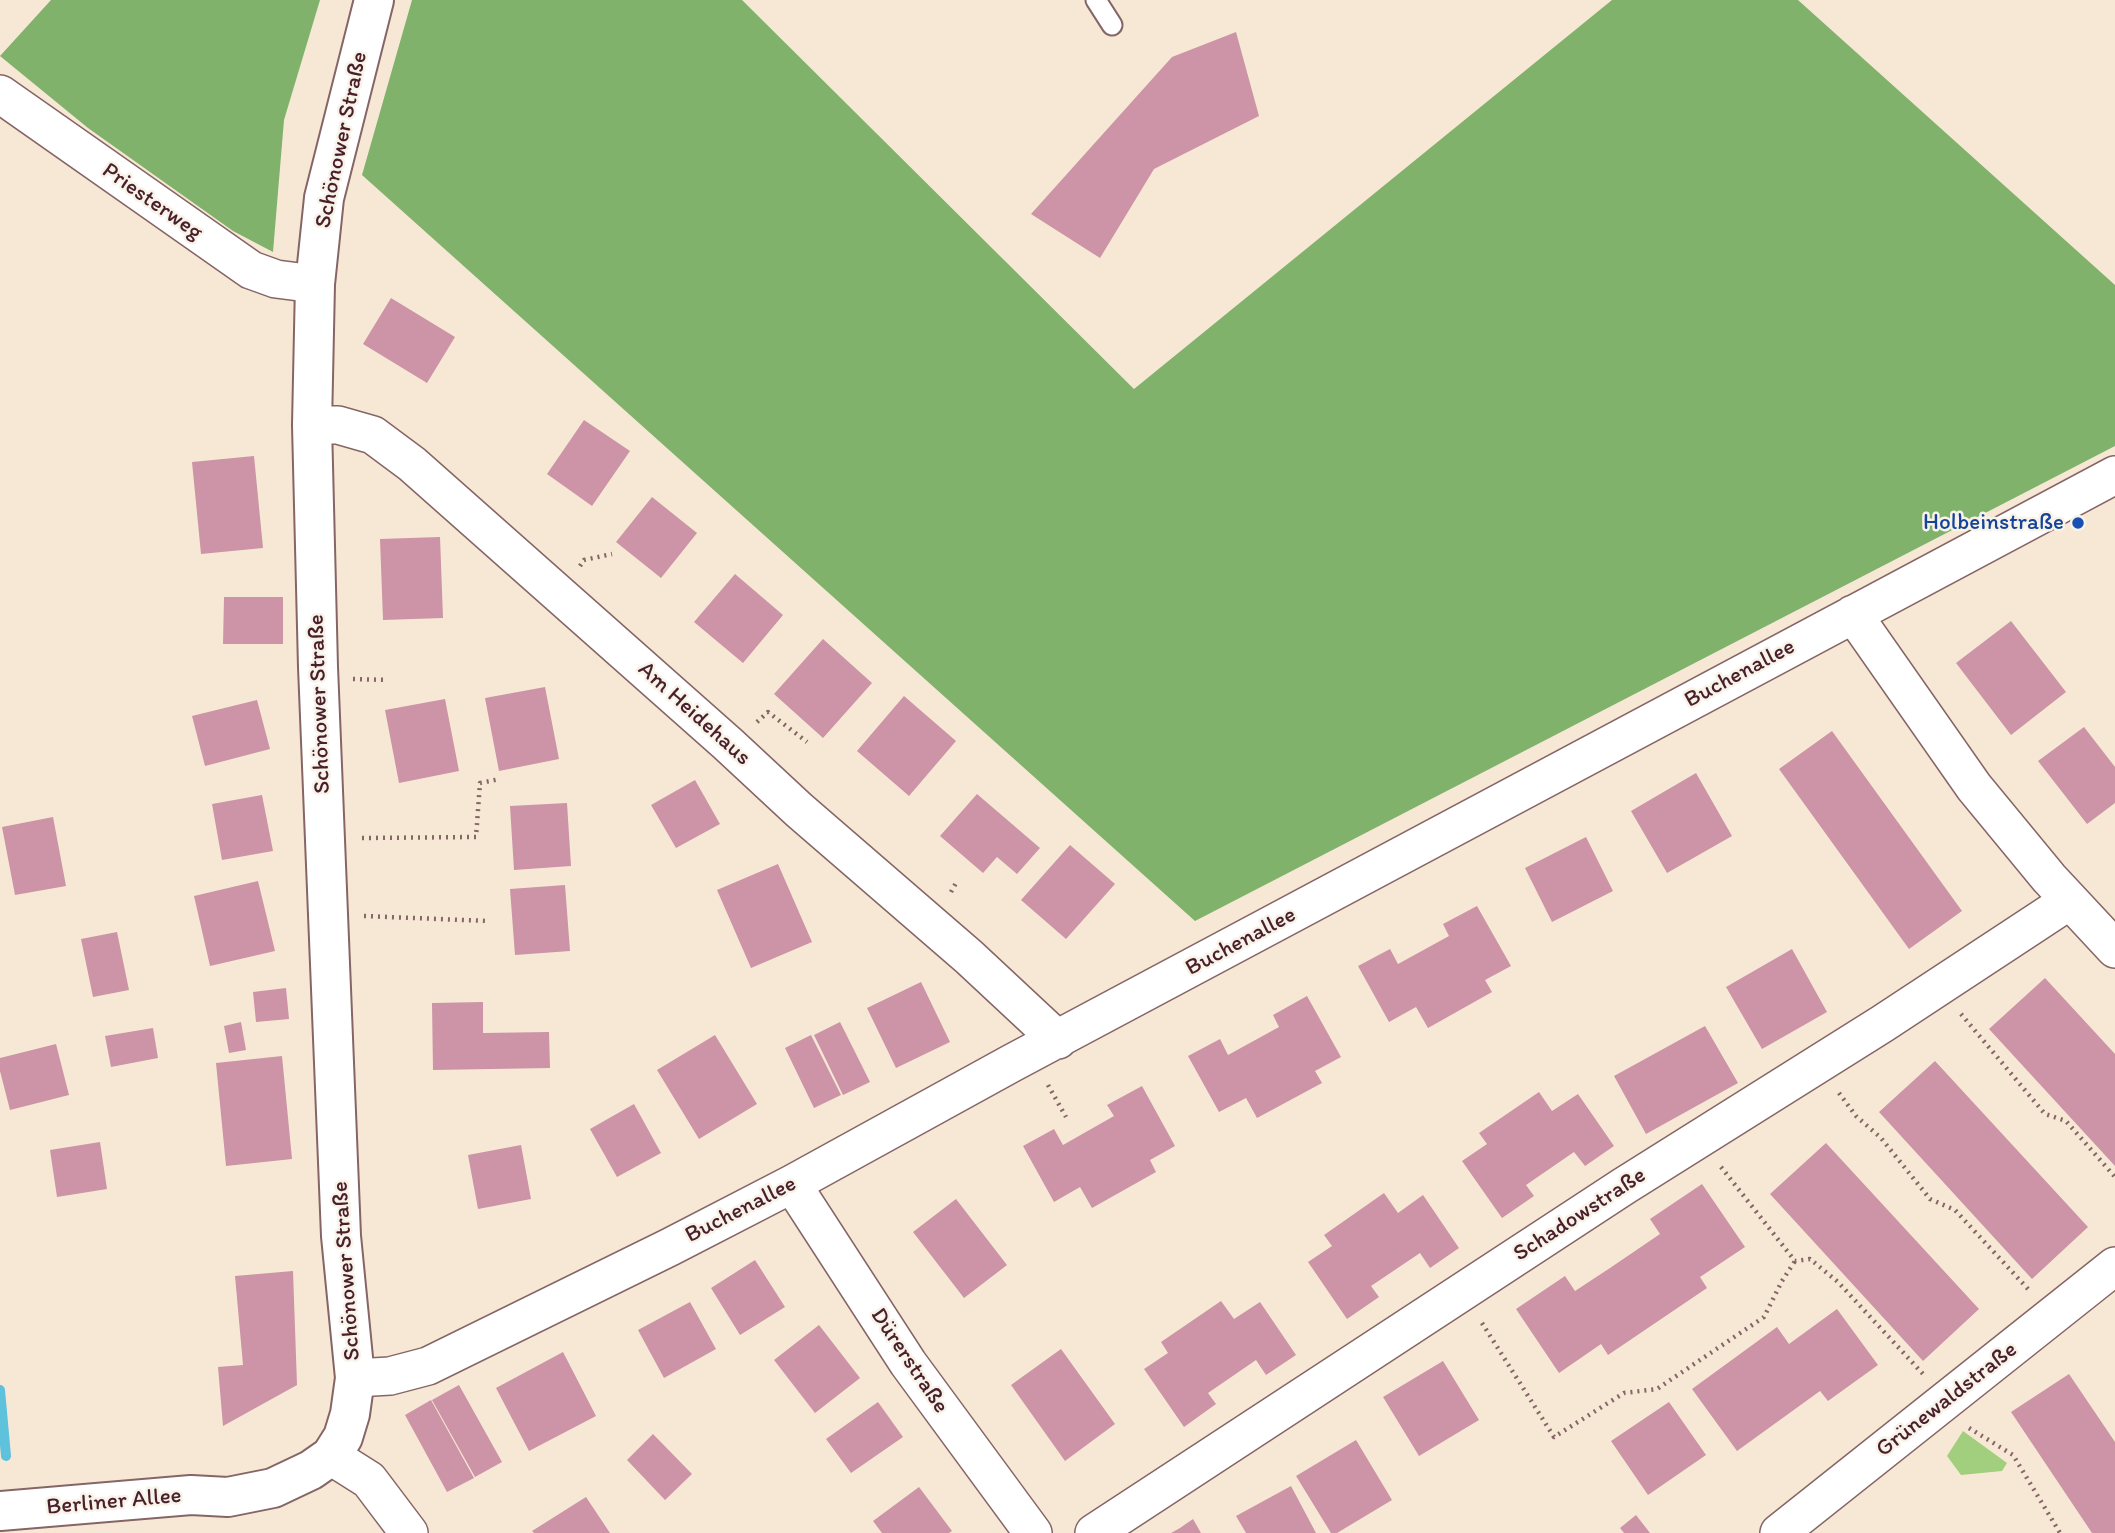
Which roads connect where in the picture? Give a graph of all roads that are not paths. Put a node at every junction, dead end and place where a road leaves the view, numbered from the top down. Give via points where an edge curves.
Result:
1 (374, 0) edge
2 (1096, 0) edge
3 (1112, 24) dead end
4 (0, 94) edge
5 (315, 284) junction
6 (312, 425) junction
7 (2115, 475) edge
8 (1853, 614) junction
9 (2069, 901) junction
10 (2115, 949) edge
11 (1058, 1040) junction
12 (792, 1184) junction
13 (2115, 1266) edge
14 (352, 1396) junction
15 (331, 1456) junction
16 (0, 1511) edge
17 (409, 1533) edge
18 (1032, 1533) edge
19 (1094, 1533) edge
20 (1779, 1533) edge

1 - 5 street, Schönower Straße via 324,198
2 - 3 lane
4 - 5 street, Priesterweg via 251,270
5 - 6 street, Schönower Straße
6 - 11 street, Am Heidehaus via 338,425 373,435 412,464
6 - 14 street, Schönower Straße via 341,1236
7 - 8 street, Buchenallee
8 - 9 street via 1974,787
8 - 11 street, Buchenallee
9 - 10 street
9 - 19 street, Schadowstraße
11 - 12 street, Buchenallee
12 - 14 street, Buchenallee via 428,1366 390,1376
12 - 18 street, Dürerstraße via 908,1363
13 - 20 street, Grünewaldstraße
14 - 15 street via 343,1437
15 - 16 street, Berliner Allee via 273,1488 228,1497 191,1495
15 - 17 street via 369,1480

